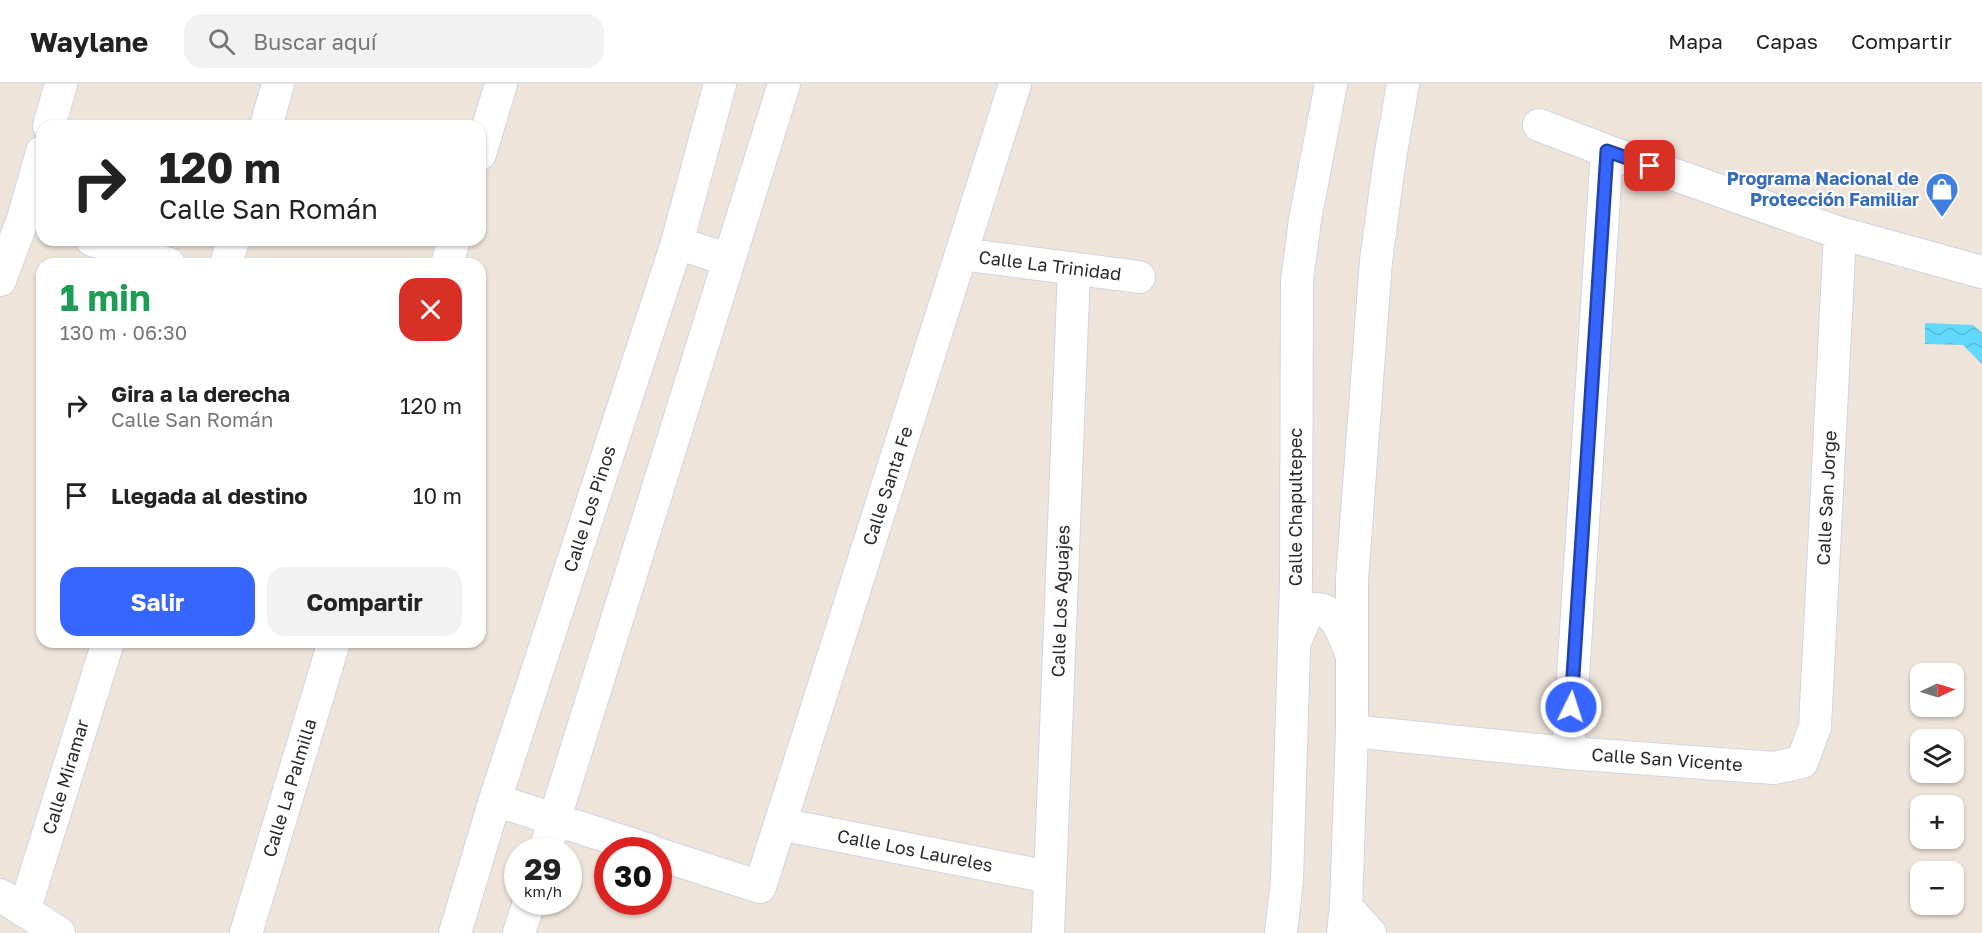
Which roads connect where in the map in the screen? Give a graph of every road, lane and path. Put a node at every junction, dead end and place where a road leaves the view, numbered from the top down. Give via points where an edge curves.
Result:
1 (61, 84) edge
2 (278, 84) edge
3 (501, 84) edge
4 (720, 84) edge
5 (784, 84) edge
6 (1015, 84) edge
7 (1331, 84) edge
8 (1403, 84) edge
9 (51, 120) edge
10 (268, 120) edge
11 (1539, 125) dead end
12 (486, 134) edge
13 (1607, 151) junction
14 (36, 172) edge
15 (22, 218) edge
16 (1840, 233) junction
17 (677, 243) junction
18 (111, 246) edge
19 (961, 254) junction
20 (150, 258) edge
21 (729, 260) junction
22 (1074, 270) junction
23 (1982, 272) edge
24 (1139, 277) dead end
25 (0, 280) edge
26 (1294, 645) junction
27 (106, 648) edge
28 (332, 648) edge
29 (1352, 657) junction
30 (1352, 731) junction
31 (1568, 753) junction
32 (1802, 762) joint
33 (495, 800) junction
34 (555, 819) junction
35 (780, 824) junction
36 (549, 837) edge
37 (610, 837) edge
38 (672, 859) edge
39 (1049, 877) junction
40 (12, 903) edge
41 (525, 915) edge
42 (1344, 920) edge
43 (58, 933) edge
44 (246, 933) edge
45 (455, 933) edge
46 (519, 933) edge
47 (1048, 933) edge
48 (1281, 933) edge
49 (1370, 933) edge

1 - 9 street
2 - 10 street
3 - 12 street
4 - 17 street, Calle Los Pinos
5 - 21 street
6 - 19 street, Calle Santa Fe
7 - 26 street, Calle Chapultepec via 1305,220 1298,281
8 - 29 street via 1376,261 1352,579
11 - 13 street
13 - 16 street
13 - 31 street
14 - 15 street
15 - 25 street
16 - 23 street
16 - 32 street, Calle San Jorge via 1815,727
17 - 21 street
17 - 33 street, Calle Los Pinos
18 - 20 street
19 - 22 street, Calle La Trinidad
19 - 35 street, Calle Santa Fe
21 - 34 street
22 - 24 street, Calle La Trinidad
22 - 39 street, Calle Los Aguajes
26 - 29 street via 1308,611 1326,610 1335,618
26 - 48 street, Calle Chapultepec via 1287,880
27 - 40 street, Calle Miramar
28 - 44 street, Calle La Palmilla
29 - 30 street
30 - 31 street, Calle San Vicente
30 - 42 street
31 - 32 street, Calle San Vicente via 1774,768
33 - 34 street
33 - 45 street, Calle Los Pinos
34 - 36 street
34 - 37 street
35 - 38 street, Calle Santa Fe via 760,887
35 - 39 street, Calle Los Laureles
39 - 47 street, Calle Los Aguajes
40 - 43 street
41 - 46 street
42 - 49 street

